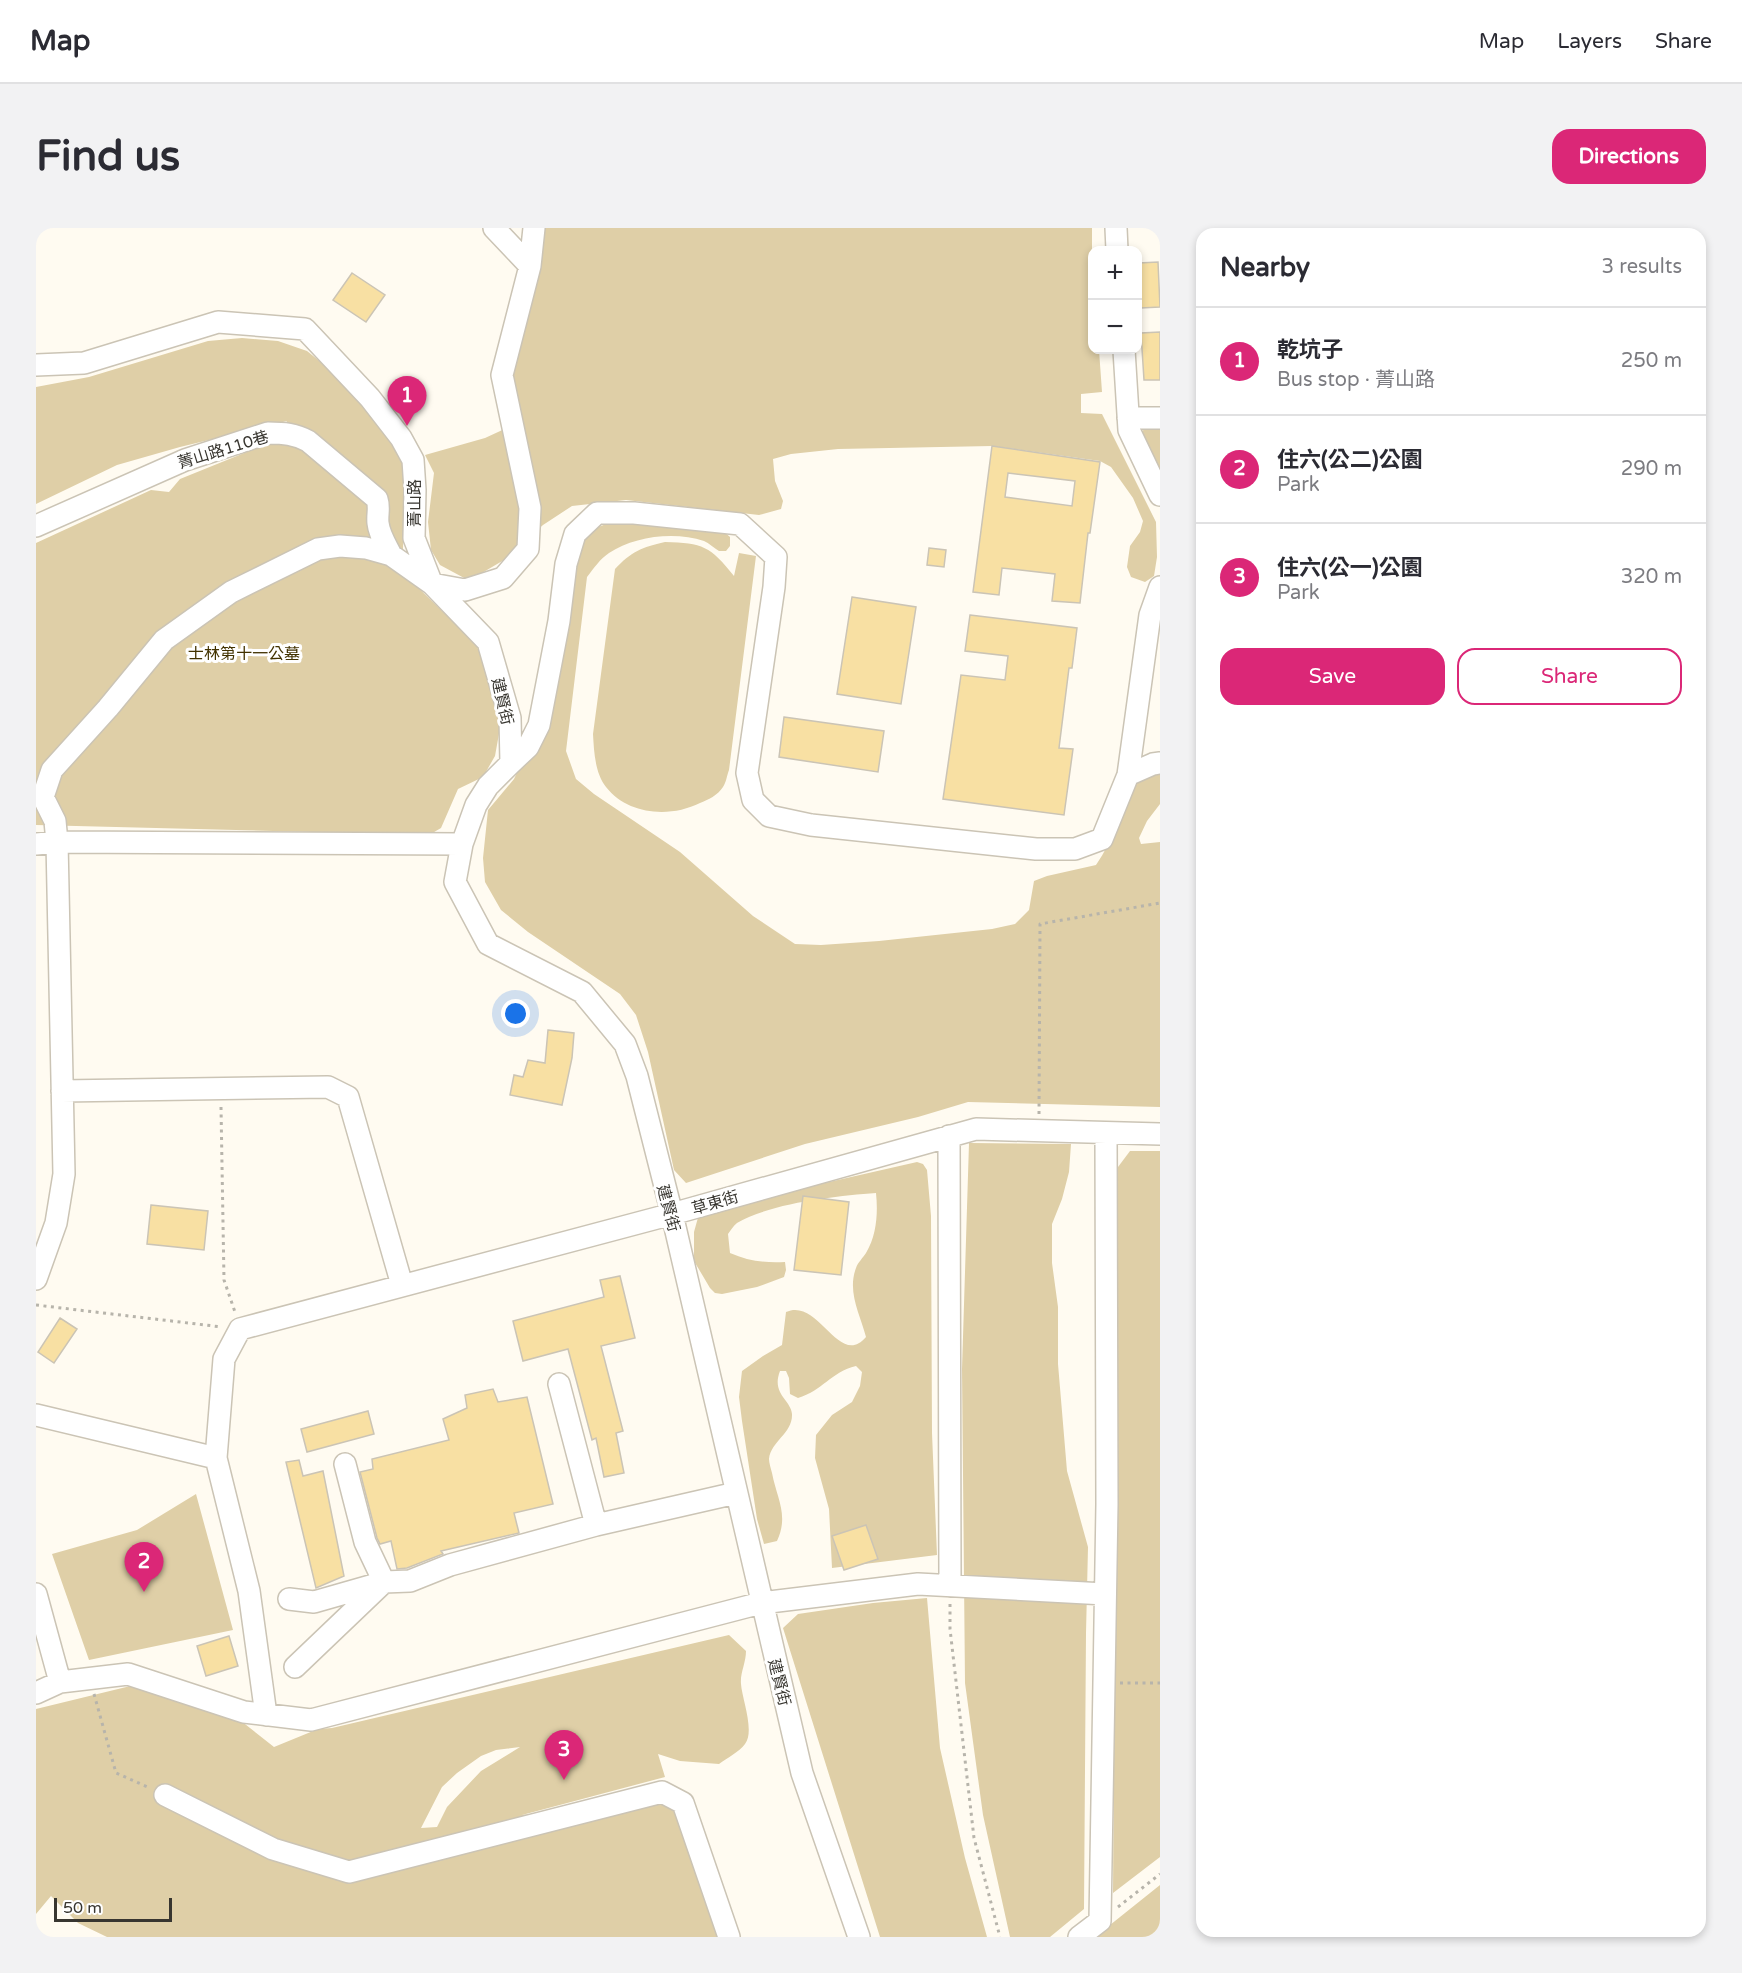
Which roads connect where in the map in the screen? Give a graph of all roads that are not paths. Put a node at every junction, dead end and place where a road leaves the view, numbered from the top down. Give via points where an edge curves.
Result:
1 (494, 228) edge
2 (534, 228) edge
3 (1116, 228) edge
4 (1117, 246) edge
5 (530, 266) junction
6 (1124, 354) edge
7 (36, 366) edge
8 (1128, 418) junction
9 (1160, 418) edge
10 (1160, 495) edge
11 (36, 526) edge
12 (391, 555) junction
13 (432, 584) junction
14 (1160, 587) edge
15 (511, 763) junction
16 (1160, 763) edge
17 (1128, 775) junction
18 (46, 843) edge
19 (462, 844) junction
20 (62, 1091) junction
21 (1106, 1133) junction
22 (1160, 1134) edge
23 (950, 1136) junction
24 (672, 1215) junction
25 (36, 1279) edge
26 (402, 1285) junction
27 (559, 1384) dead end
28 (36, 1415) edge
29 (216, 1458) junction
30 (345, 1464) dead end
31 (736, 1493) junction
32 (596, 1524) junction
33 (384, 1582) junction
34 (950, 1586) junction
35 (36, 1594) edge
36 (1105, 1594) junction
37 (289, 1599) dead end
38 (761, 1603) junction
39 (295, 1667) dead end
40 (60, 1682) junction
41 (36, 1693) edge
42 (266, 1715) junction
43 (165, 1796) road end
44 (729, 1937) edge
45 (859, 1937) edge
46 (1079, 1937) edge

1 - 5 street
2 - 5 street
3 - 4 street
5 - 13 street via 502,375 530,508 528,549 502,579 465,590
6 - 8 street
7 - 13 street, 菁山路 via 84,363 218,322 305,329 370,398 413,460 414,538
8 - 9 street
8 - 10 street via 1129,430
11 - 12 street, 菁山路110巷 via 185,460 258,436 296,434 377,499 381,535
12 - 13 street
12 - 18 street via 366,548 318,549 231,592 164,640 52,770 43,797 55,821
13 - 15 street, 建賢街 via 488,642 510,718
14 - 17 street via 1150,615
15 - 17 street via 528,747 539,724 566,564 575,534 597,513 634,513 740,524 776,557 747,773 753,800 769,816 823,826 1036,849 1075,849 1102,839
15 - 19 street, 建賢街 via 476,805
16 - 17 street
18 - 19 street
18 - 20 street
19 - 24 street, 建賢街 via 455,882 488,944 582,992 625,1044 637,1076
20 - 25 street via 64,1174 56,1223
20 - 26 street via 328,1087 348,1097
21 - 22 street, 草東街
21 - 23 street, 草東街 via 976,1129
21 - 36 street
23 - 24 street, 草東街
23 - 34 street
24 - 26 street, 草東街
24 - 31 street, 建賢街
26 - 29 street, 草東街 via 240,1329 224,1359
27 - 32 street
28 - 29 street
29 - 42 street via 249,1591
30 - 33 street via 365,1542
31 - 32 street
31 - 38 street, 建賢街
32 - 33 street via 450,1565 410,1581
33 - 37 street via 314,1602
33 - 39 street
34 - 36 street
34 - 38 street via 918,1584
35 - 40 street
36 - 46 street via 1100,1921
38 - 42 street via 311,1720
38 - 45 street, 建賢街 via 802,1773
40 - 41 street
40 - 42 street via 128,1674 244,1712
43 - 44 street via 273,1849 349,1872 663,1792 682,1803

